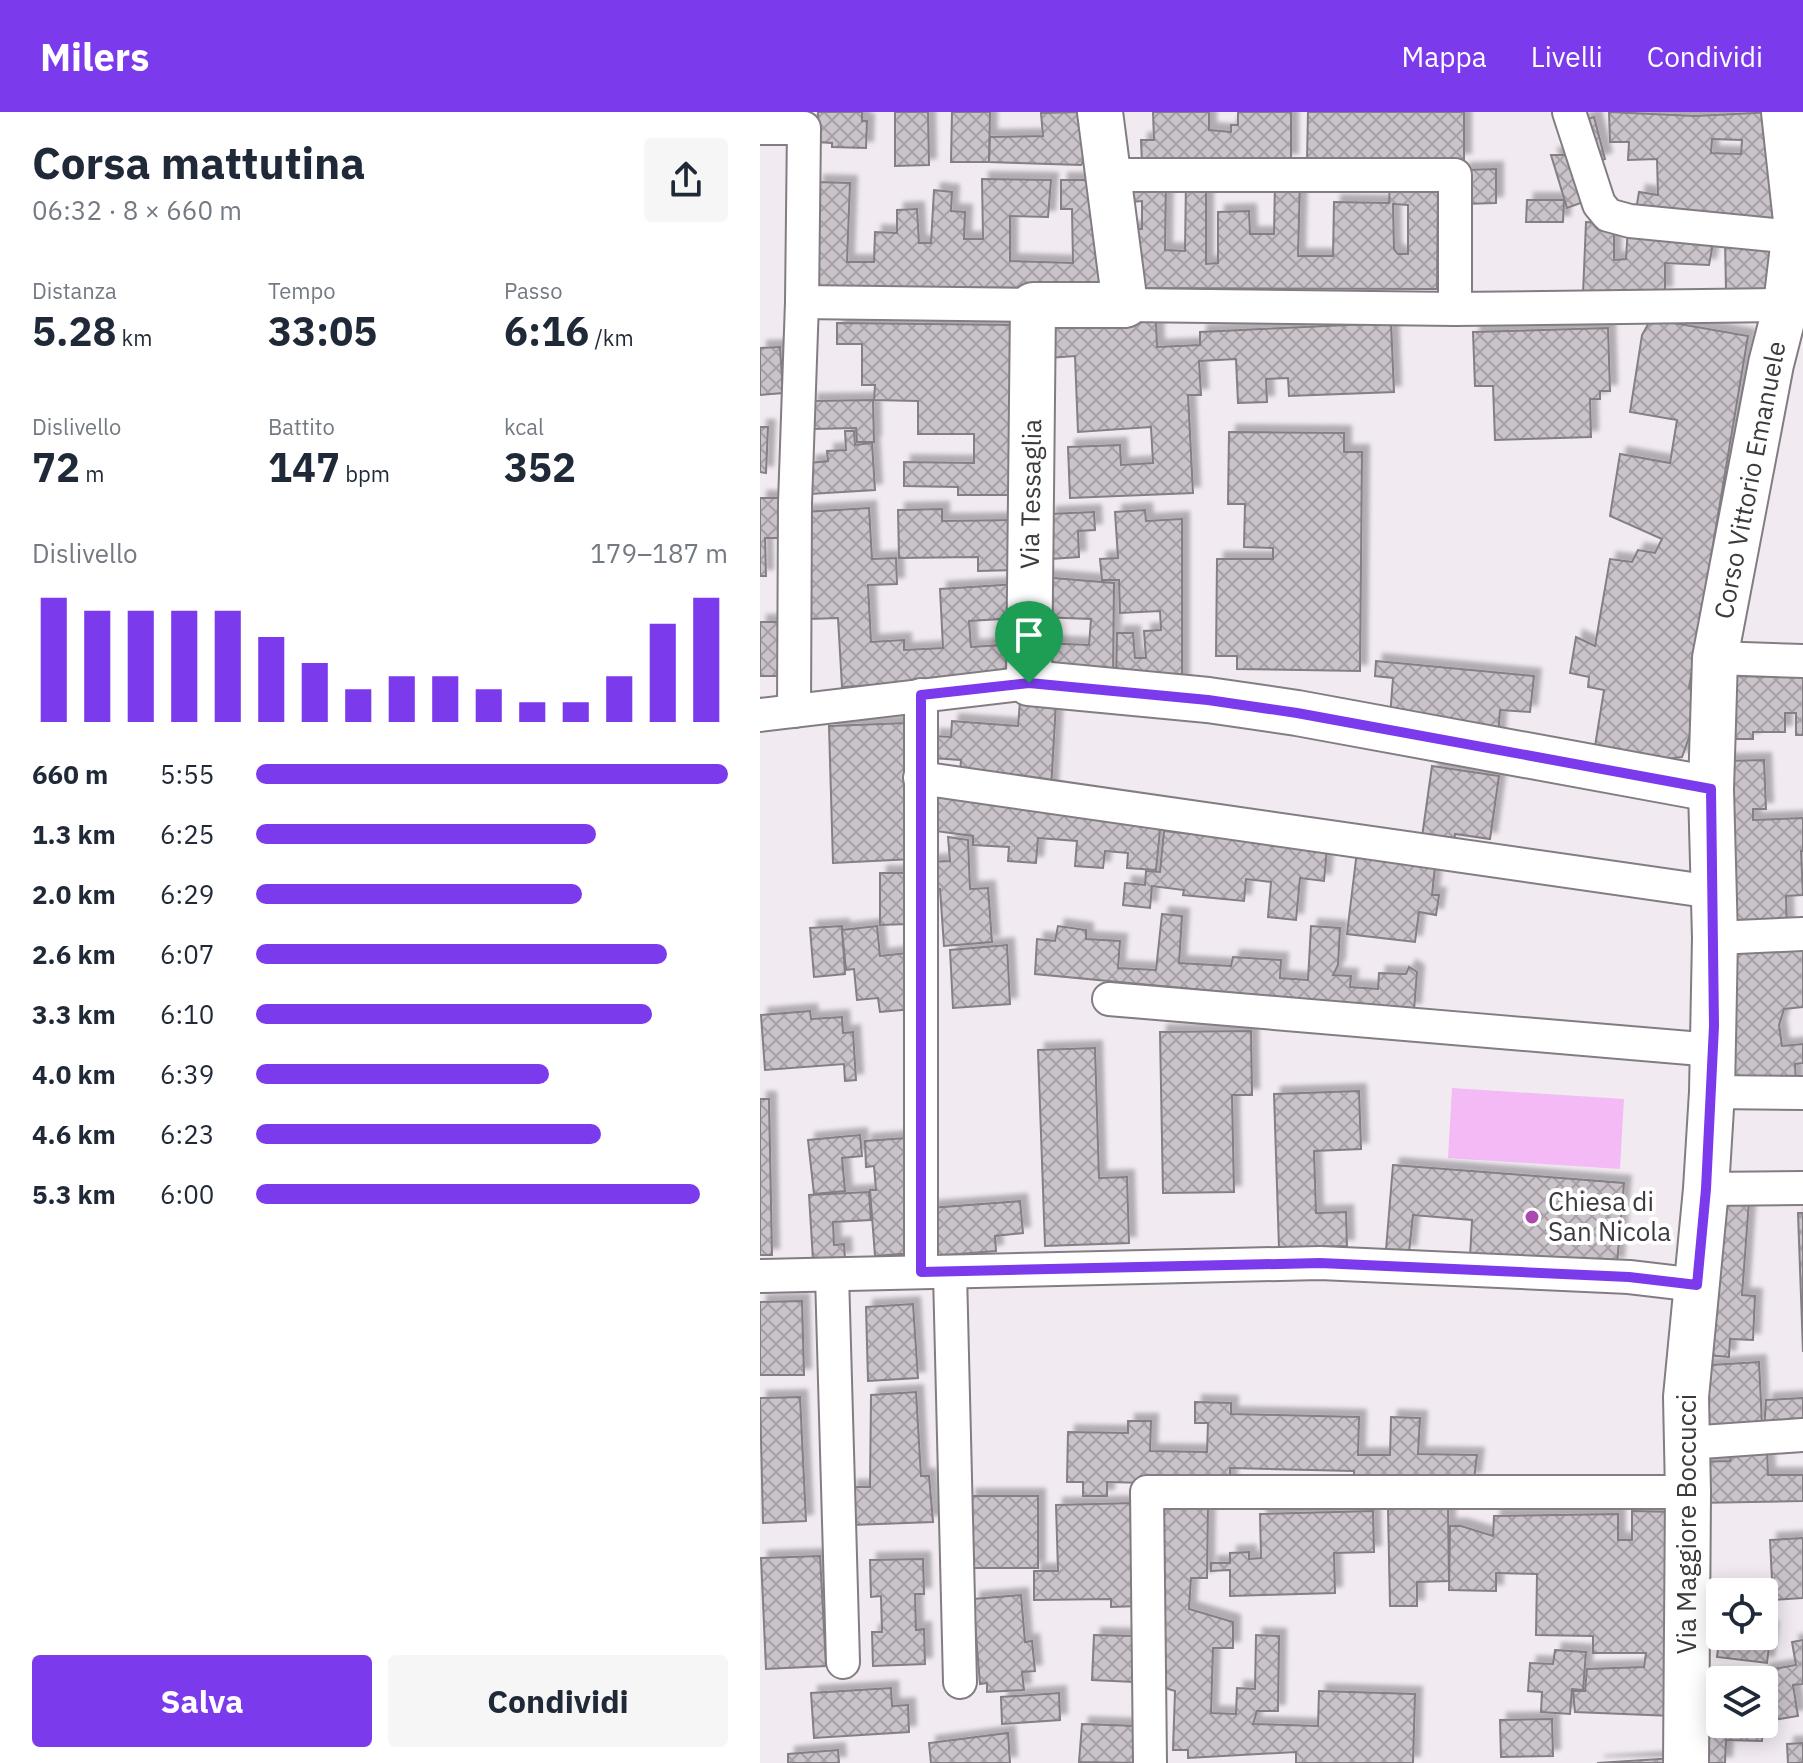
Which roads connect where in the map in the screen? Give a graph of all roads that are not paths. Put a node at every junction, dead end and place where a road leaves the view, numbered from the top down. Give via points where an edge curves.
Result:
1 (1100, 112) edge
2 (1569, 112) edge
3 (1784, 112) edge
4 (760, 128) edge
5 (1108, 175) junction
6 (1794, 237) junction
7 (802, 302) junction
8 (1033, 305) junction
9 (1125, 305) junction
10 (1786, 305) junction
11 (1455, 309) junction
12 (1715, 658) junction
13 (1803, 661) edge
14 (1029, 683) junction
15 (921, 695) junction
16 (794, 711) junction
17 (760, 715) edge
18 (920, 778) junction
19 (1711, 789) junction
20 (1713, 892) junction
21 (1803, 934) edge
22 (1715, 938) junction
23 (1109, 999) dead end
24 (1712, 1071) junction
25 (1803, 1093) edge
26 (1803, 1188) edge
27 (1706, 1189) junction
28 (935, 1272) junction
29 (832, 1275) junction
30 (760, 1276) edge
31 (1697, 1285) junction
32 (1802, 1435) edge
33 (1687, 1443) junction
34 (1688, 1492) junction
35 (843, 1662) dead end
36 (960, 1682) dead end
37 (1150, 1763) edge
38 (1686, 1763) edge

1 - 5 street
2 - 6 street via 1599,204 1608,215
3 - 6 street, Corso Vittorio Emanuele
4 - 7 street via 804,128
5 - 9 street
5 - 11 street via 1455,175
6 - 10 street, Corso Vittorio Emanuele
7 - 8 street
7 - 16 street
8 - 9 street
8 - 14 street, Via Tessaglia
9 - 11 street
10 - 11 street
10 - 12 street, Corso Vittorio Emanuele
12 - 13 street
12 - 19 street, Corso Vittorio Emanuele
14 - 15 street
14 - 19 street via 1223,702
15 - 16 street
15 - 18 street
16 - 17 street
18 - 20 street
18 - 28 street
19 - 20 street, Corso Vittorio Emanuele
20 - 22 street, Corso Vittorio Emanuele
21 - 22 street
22 - 24 street, Via Maggiore Boccucci
23 - 24 street
24 - 25 street
24 - 27 street, Via Maggiore Boccucci
26 - 27 street
27 - 31 street, Via Maggiore Boccucci
28 - 29 street
28 - 31 street via 1320,1263 1629,1277
28 - 36 street
29 - 30 street
29 - 35 street
31 - 33 street, Via Maggiore Boccucci
32 - 33 street
33 - 34 street, Via Maggiore Boccucci
34 - 37 street via 1147,1492
34 - 38 street, Via Maggiore Boccucci

